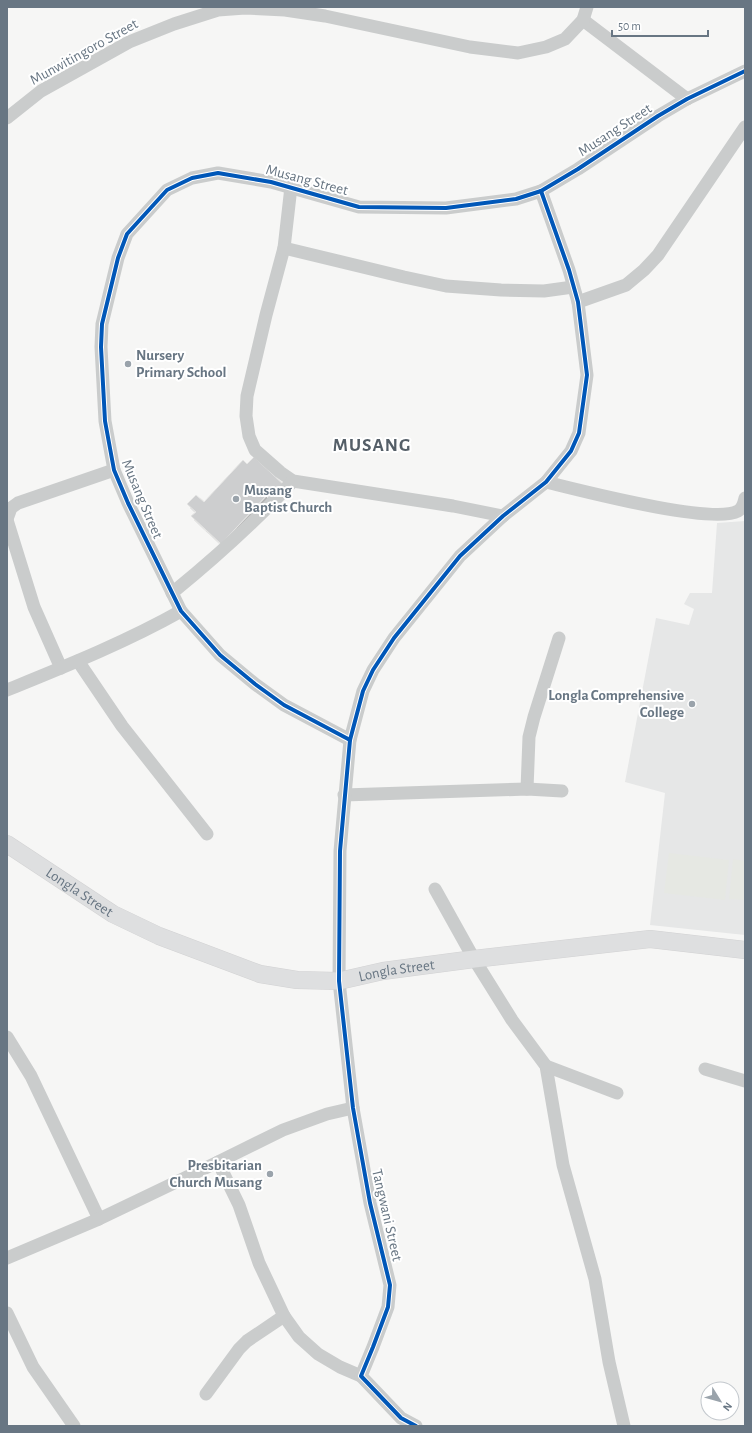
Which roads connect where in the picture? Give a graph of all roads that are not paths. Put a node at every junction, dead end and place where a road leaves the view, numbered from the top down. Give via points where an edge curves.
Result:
1 (587, 7) edge
2 (583, 20) junction
3 (745, 71) edge
4 (687, 99) junction
5 (7, 118) edge
6 (745, 127) edge
7 (291, 187) junction
8 (541, 191) junction
9 (284, 248) junction
10 (573, 287) junction
11 (578, 302) junction
12 (114, 470) junction
13 (294, 481) junction
14 (546, 482) junction
15 (745, 498) edge
16 (503, 516) junction
17 (7, 519) edge
18 (172, 593) junction
19 (181, 611) junction
20 (560, 638) dead end
21 (78, 661) junction
22 (61, 668) junction
23 (7, 690) edge
24 (350, 740) junction
25 (527, 789) junction
26 (562, 791) dead end
27 (344, 795) junction
28 (207, 834) dead end
29 (7, 844) edge
30 (435, 889) dead end
31 (745, 950) edge
32 (474, 958) junction
33 (339, 981) junction
34 (7, 1037) edge
35 (546, 1066) junction
36 (705, 1069) dead end
37 (745, 1080) edge
38 (617, 1093) dead end
39 (353, 1108) junction
40 (218, 1162) junction
41 (99, 1219) junction
42 (7, 1258) edge
43 (7, 1313) edge
44 (284, 1316) junction
45 (361, 1376) junction
46 (206, 1394) dead end
47 (399, 1422) edge
48 (74, 1426) edge
49 (416, 1426) edge
50 (624, 1426) edge

1 - 2 street, Munwitingoro Street
2 - 4 street
2 - 5 street, Munwitingoro Street via 565,39 546,47 518,53 449,43 325,16 285,10 218,10 130,42 41,91
3 - 4 street, Musang Street
4 - 8 street, Musang Street
6 - 11 street via 658,255 644,270 626,285
7 - 8 street, Musang Street via 359,207 376,208 446,208 516,198
7 - 9 street
7 - 12 street, Musang Street via 218,173 192,178 167,190 127,234 118,258 102,324 105,421
8 - 10 street, Tangwani Street
9 - 10 street via 446,286 544,291
9 - 13 street via 247,396 246,416 249,436 255,450
10 - 11 street, Tangwani Street
11 - 14 street, Tangwani Street via 586,375 579,433 571,451
12 - 17 street via 18,503 11,508
12 - 18 street, Musang Street
13 - 16 street
13 - 18 street via 241,534
14 - 15 street via 633,503 705,514 730,514 742,506
14 - 16 street, Tangwani Street
16 - 24 street, Tangwani Street via 460,556 394,638 363,691
17 - 22 street via 34,607
18 - 19 street, Musang Street
19 - 21 street
19 - 24 street, Musang Street via 220,655 255,684 284,705
20 - 25 street via 529,737
21 - 22 street
21 - 28 street via 122,726
22 - 23 street
24 - 27 street, Tangwani Street
25 - 26 street
25 - 27 street
27 - 33 street, Tangwani Street via 340,851
29 - 33 main road, Longla Street via 113,914 159,936 260,974 297,980
30 - 32 street
31 - 32 main road, Longla Street via 650,939
32 - 33 main road, Longla Street
32 - 35 street via 512,1020
33 - 39 street, Tangwani Street
34 - 41 street via 31,1076
35 - 38 street
35 - 50 street via 563,1165 595,1279 609,1362
36 - 37 street
39 - 40 street via 327,1114 283,1130
39 - 45 street, Tangwani Street via 370,1203 390,1285 388,1307
40 - 41 street
40 - 44 street via 239,1205 259,1263
41 - 42 street
43 - 48 street via 33,1367
44 - 45 street via 299,1337 318,1354
44 - 46 street via 239,1349
45 - 47 street
47 - 49 street

